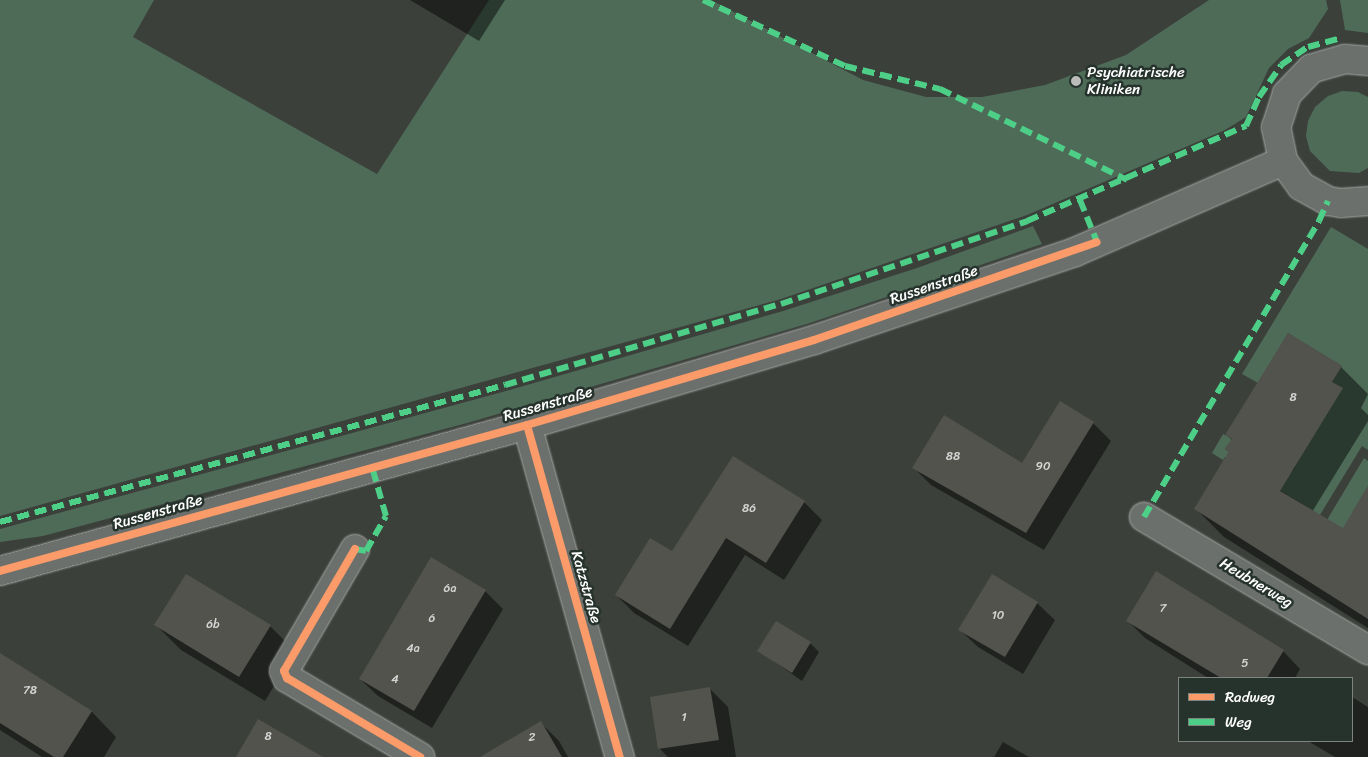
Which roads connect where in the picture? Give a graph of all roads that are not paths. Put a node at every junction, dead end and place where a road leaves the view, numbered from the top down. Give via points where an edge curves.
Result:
1 (1368, 61) edge
2 (1283, 161) junction
3 (1368, 201) edge
4 (527, 425) junction
5 (1144, 517) dead end
6 (355, 550) dead end
7 (0, 571) edge
8 (1368, 650) edge
9 (420, 757) edge
10 (620, 757) edge

1 - 2 street via 1345,58 1328,62 1311,69 1298,80 1283,102 1276,127
2 - 3 street via 1291,175 1314,195 1341,203
2 - 4 street, Russenstraße via 1075,252 814,340
4 - 7 street, Russenstraße
4 - 10 street, Katzstraße
5 - 8 street, Heubnerweg
6 - 9 street via 284,670 287,678

